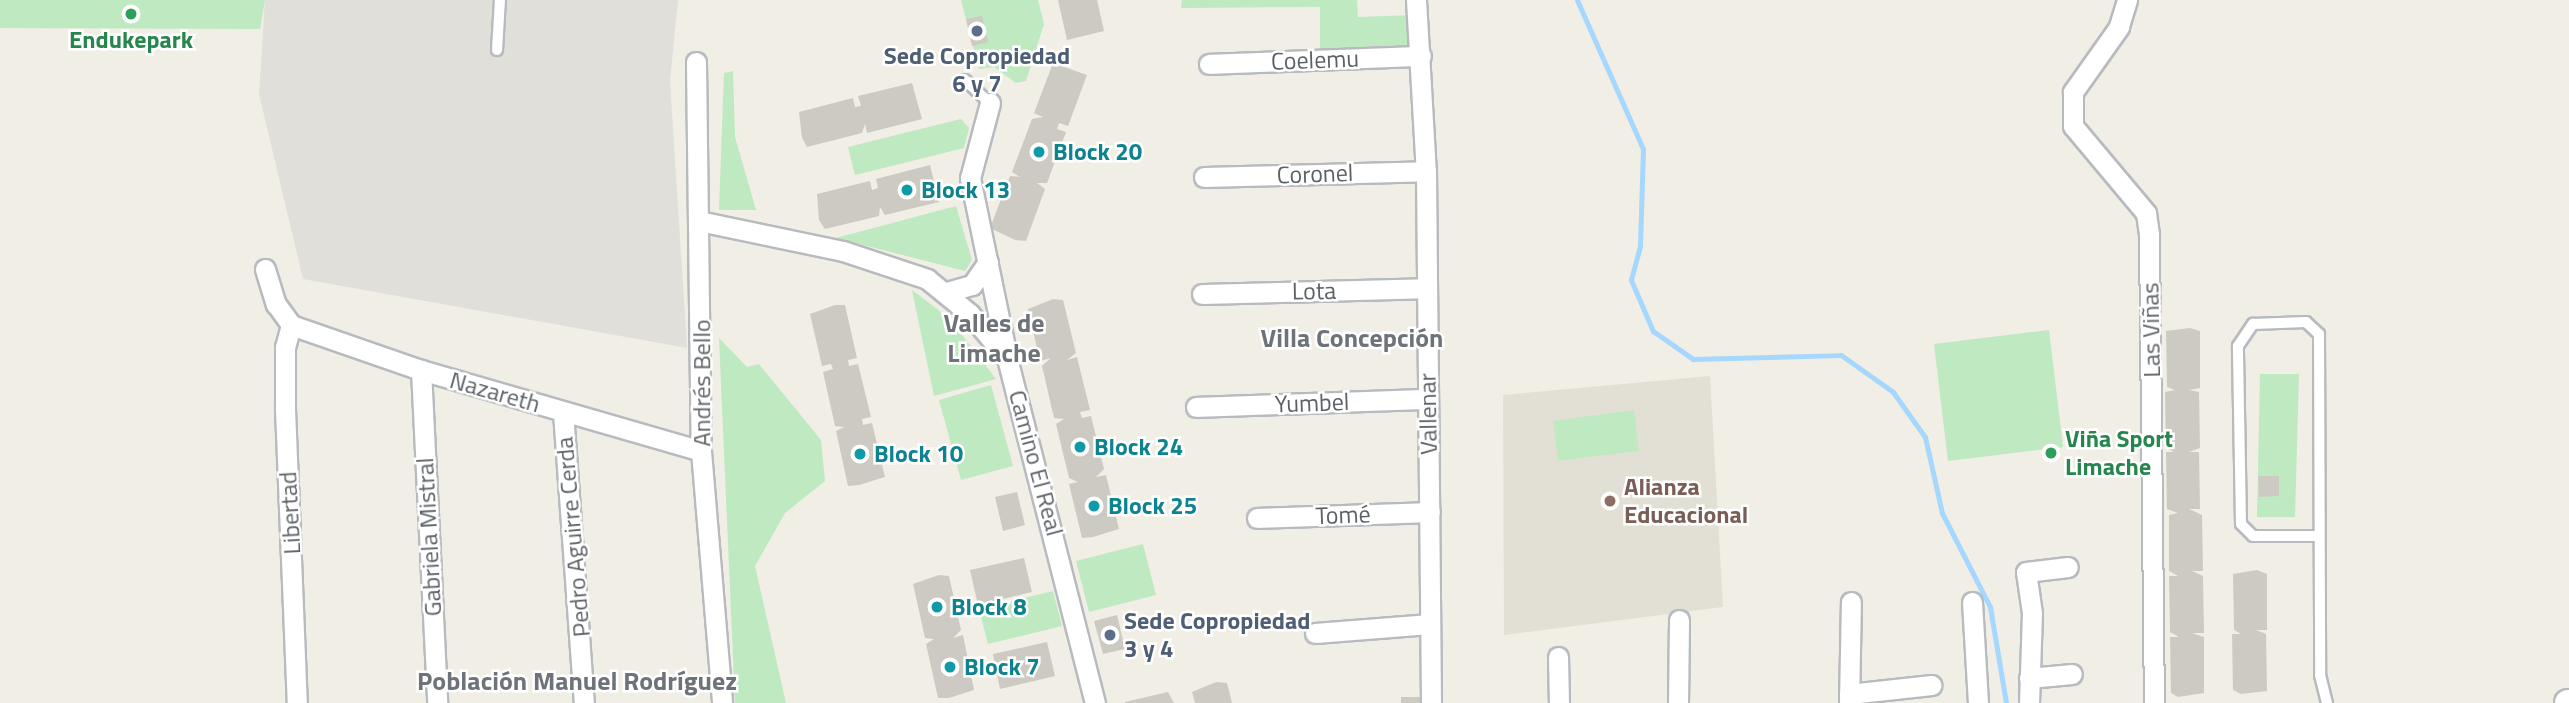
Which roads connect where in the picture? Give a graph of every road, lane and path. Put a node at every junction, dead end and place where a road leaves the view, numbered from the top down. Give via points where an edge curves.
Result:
1 (500, 0) edge
2 (1416, 0) edge
3 (2127, 0) edge
4 (498, 50) dead end
5 (1421, 56) junction
6 (696, 62) dead end
7 (1209, 64) dead end
8 (965, 80) dead end
9 (990, 103) joint
10 (1426, 171) junction
11 (1203, 177) dead end
12 (699, 221) junction
13 (988, 262) junction
14 (265, 269) dead end
15 (1426, 288) junction
16 (947, 292) junction
17 (1202, 293) dead end
18 (291, 325) junction
19 (1007, 358) junction
20 (421, 370) junction
21 (1428, 399) junction
22 (1196, 407) dead end
23 (563, 412) junction
24 (701, 451) junction
25 (1430, 512) junction
26 (1257, 518) dead end
27 (2319, 536) junction
28 (2068, 567) dead end
29 (1851, 602) dead end
30 (1972, 602) dead end
31 (1679, 620) dead end
32 (1430, 624) junction
33 (1315, 633) dead end
34 (1558, 657) dead end
35 (2072, 674) dead end
36 (2029, 678) junction
37 (1932, 685) dead end
38 (1849, 698) edge
39 (297, 703) edge
40 (437, 703) edge
41 (584, 703) edge
42 (722, 703) edge
43 (1095, 703) edge
44 (1431, 703) edge
45 (1559, 703) edge
46 (1678, 703) edge
47 (1978, 703) edge
48 (2029, 703) edge
49 (2154, 703) edge
50 (2327, 703) edge

1 - 4 lane
2 - 5 street, Vallenar
3 - 49 street, Las Viñas via 2114,35 2073,92 2073,126 2146,213 2149,234
5 - 7 street, Coelemu
5 - 10 street, Vallenar
6 - 12 street, Andrés Bello
8 - 9 lane
9 - 13 street via 970,178
10 - 11 street, Coronel
10 - 15 street, Vallenar
12 - 16 street, Camino El Real via 875,259
12 - 24 street, Andrés Bello
13 - 16 street via 972,285
13 - 19 street
14 - 18 street via 275,304
15 - 17 street, Lota
15 - 21 street, Vallenar
16 - 19 street, Camino El Real
18 - 20 street, Nazareth
18 - 39 street, Libertad via 285,409
19 - 43 street, Camino El Real
20 - 23 street, Nazareth
20 - 40 street, Gabriela Mistral
21 - 22 street, Yumbel
21 - 25 street, Vallenar
23 - 24 street, Nazareth
23 - 41 street, Pedro Aguirre Cerda
24 - 42 street, Andrés Bello
25 - 26 street, Tomé
25 - 32 street, Vallenar
27 - 27 lane via 2319,334 2306,322 2253,324 2238,346 2241,524 2253,536
27 - 50 lane via 2320,675
28 - 36 street via 2026,572
29 - 38 street
30 - 47 street
31 - 46 street
32 - 33 street
32 - 44 street, Vallenar
34 - 45 street
35 - 36 street
36 - 48 street
37 - 38 street

